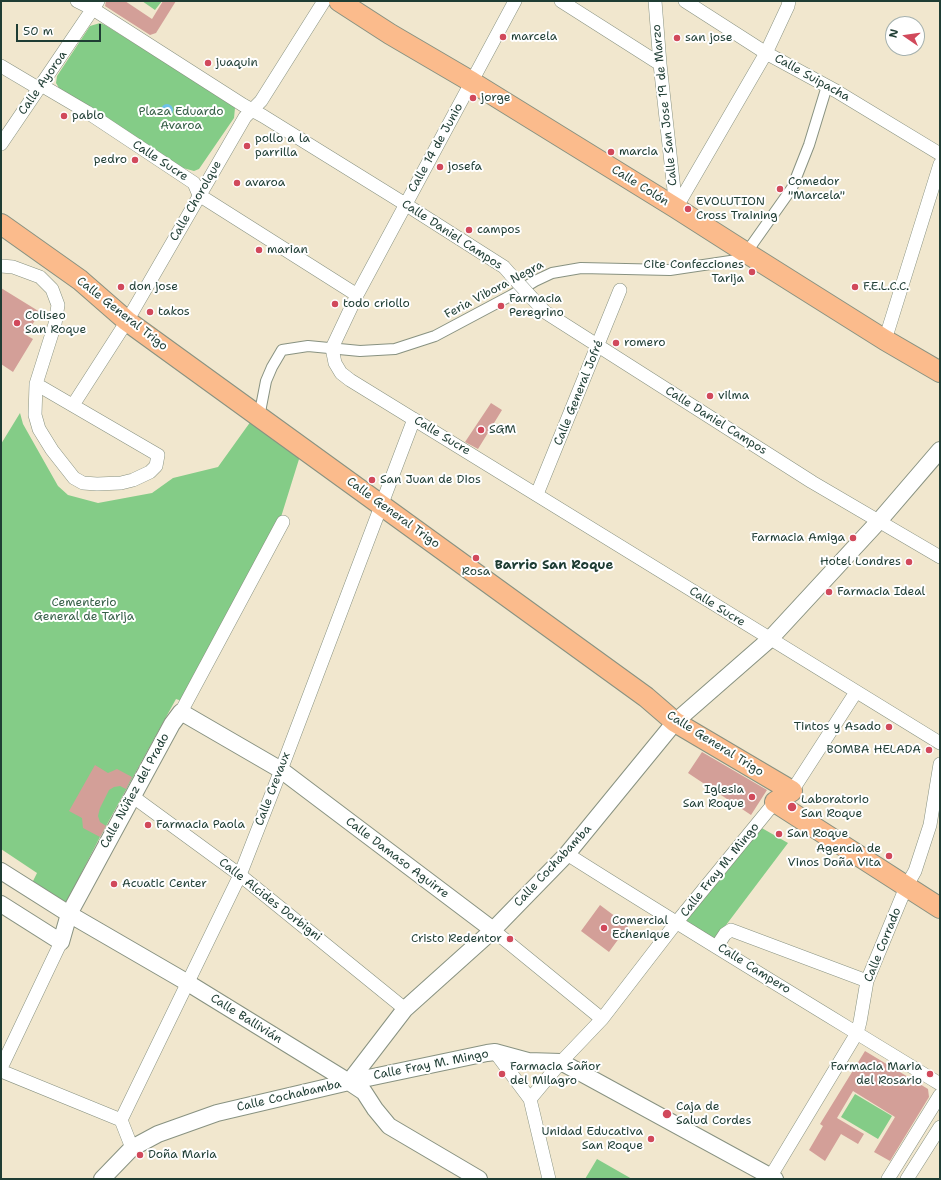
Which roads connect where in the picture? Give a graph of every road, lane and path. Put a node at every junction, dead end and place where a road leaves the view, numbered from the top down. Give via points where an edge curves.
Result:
1 (77, 1) edge
2 (324, 1) edge
3 (339, 1) edge
4 (515, 1) edge
5 (561, 1) edge
6 (655, 1) edge
7 (685, 1) edge
8 (789, 1) edge
9 (96, 5) edge
10 (766, 53) junction
11 (660, 64) junction
12 (1, 66) edge
13 (472, 82) junction
14 (827, 86) junction
15 (40, 87) junction
16 (253, 110) junction
17 (1, 144) edge
18 (940, 154) edge
19 (940, 164) edge
20 (199, 195) junction
21 (405, 204) junction
22 (676, 208) junction
23 (1, 224) edge
24 (745, 252) junction
25 (1, 266) edge
26 (620, 290) dead end
27 (357, 295) junction
28 (127, 321) junction
29 (885, 340) junction
30 (598, 346) junction
31 (332, 348) junction
32 (940, 372) edge
33 (36, 384) junction
34 (73, 405) junction
35 (260, 417) junction
36 (414, 419) junction
37 (940, 450) edge
38 (536, 494) junction
39 (381, 504) junction
40 (879, 521) junction
41 (283, 522) dead end
42 (940, 557) edge
43 (770, 639) junction
44 (856, 692) junction
45 (181, 712) junction
46 (676, 722) junction
47 (940, 743) edge
48 (940, 764) edge
49 (281, 770) junction
50 (792, 792) junction
51 (132, 796) junction
52 (775, 802) junction
53 (567, 854) junction
54 (1, 871) edge
55 (240, 875) junction
56 (906, 888) junction
57 (1, 904) edge
58 (940, 908) edge
59 (69, 914) junction
60 (676, 923) junction
61 (493, 930) junction
62 (61, 942) junction
63 (717, 946) junction
64 (867, 981) junction
65 (188, 983) junction
66 (405, 1009) junction
67 (602, 1019) junction
68 (857, 1033) junction
69 (496, 1052) junction
70 (561, 1062) junction
71 (1, 1069) edge
72 (349, 1082) junction
73 (940, 1084) edge
74 (940, 1095) edge
75 (530, 1098) junction
76 (121, 1120) junction
77 (940, 1127) edge
78 (132, 1148) junction
79 (772, 1178) edge
80 (102, 1179) edge
81 (480, 1179) edge
82 (549, 1179) edge
83 (888, 1179) edge
84 (907, 1179) edge

1 - 9 street, Calle Daniel Campos
2 - 16 street, Calle Chorolque
3 - 13 main road, Calle Colón
4 - 13 street, Calle 14 de Junio
5 - 11 street
6 - 11 street, Calle San Jose 19 de Marzo
7 - 10 street, Calle Suipacha
8 - 10 street
9 - 15 street, Calle Ayoroa
9 - 16 street, Calle Daniel Campos
10 - 14 street, Calle Suipacha
10 - 22 street
11 - 22 street, Calle San Jose 19 de Marzo
12 - 15 street, Calle Sucre
13 - 21 street, Calle 14 de Junio
13 - 22 main road, Calle Colón
14 - 18 street, Calle Suipacha
14 - 24 street, Feria Vibora Negra via 809,145 792,188
15 - 17 street, Calle Ayoroa
15 - 20 street, Calle Sucre via 87,112 194,183
16 - 20 street, Calle Chorolque via 246,117
16 - 21 street, Calle Daniel Campos
19 - 29 street
20 - 27 street, Calle Sucre
20 - 28 street, Calle Chorolque
21 - 27 street, Calle 14 de Junio
21 - 30 street, Calle Daniel Campos, bridge via 504,267 546,312
22 - 24 main road, Calle Colón
23 - 28 main road, Calle General Trigo via 80,280
24 - 29 main road, Calle Colón
24 - 31 street, Feria Vibora Negra via 737,260 730,262 670,270 581,268 552,273 435,336 395,349 360,352
25 - 33 street via 40,277 52,288 58,305 55,324
26 - 30 street, Calle General Jofré
27 - 31 street
28 - 34 street, Calle Chorolque
28 - 35 main road, Calle General Trigo
29 - 32 main road, Calle Colón
30 - 38 street, Calle General Jofré
30 - 40 street, Calle Daniel Campos via 812,482
31 - 35 street, Feria Vibora Negra via 308,346 282,350 266,381
31 - 36 street, Calle Sucre via 335,363 341,373
33 - 34 street
33 - 34 street via 35,415 39,429 74,478 83,483 121,483 150,472 156,466 158,456
35 - 39 main road, Calle General Trigo
36 - 38 street, Calle Sucre
36 - 39 street, Calle Crevaux
37 - 40 street, Calle Cochabamba
38 - 43 street, Calle Sucre
39 - 46 main road, Calle General Trigo via 646,697
39 - 49 street, Calle Crevaux
40 - 42 street, Calle Daniel Campos
40 - 43 street, Calle Cochabamba
41 - 45 street, Calle Núñez del Prado
43 - 44 street, Calle Sucre
43 - 46 street, Calle Cochabamba
44 - 47 street, Calle Sucre
44 - 50 street, Calle Fray M. Mingo
45 - 49 street, Calle Damaso Aguirre
45 - 51 street, Calle Núñez del Prado
46 - 50 main road, Calle General Trigo
46 - 53 street, Calle Cochabamba
48 - 56 street, Calle Corrado via 930,825 916,871
49 - 55 street, Calle Crevaux
49 - 61 street, Calle Damaso Aguirre
50 - 52 main road, Calle Fray M. Mingo
51 - 55 street, Calle Alcides Dorbigni
51 - 59 street, Calle Núñez del Prado
52 - 56 main road
52 - 60 street, Calle Fray M. Mingo
53 - 60 street, Calle Campero
53 - 61 street, Calle Cochabamba
54 - 59 street, Calle Ballivián
55 - 65 street, Calle Crevaux
55 - 66 street, Calle Alcides Dorbigni
56 - 58 main road
56 - 64 street, Calle Corrado
57 - 62 street
59 - 62 street, Calle Núñez del Prado
59 - 65 street, Calle Ballivián
60 - 63 street, Calle Campero
60 - 67 street, Calle Fray M. Mingo
61 - 66 street, Calle Cochabamba
61 - 67 street, Calle Damaso Aguirre
62 - 71 street, Calle Núñez del Prado
63 - 64 street via 731,930
63 - 68 street, Calle Campero
64 - 68 street, Calle Corrado
65 - 72 street, Calle Ballivián
65 - 76 street, Calle Crevaux
66 - 72 street, Calle Cochabamba
67 - 70 street, Calle Fray M. Mingo
68 - 73 street, Calle Campero
68 - 79 street, Calle Corrado
69 - 70 street, Calle Fray M. Mingo via 528,1061
69 - 72 street, Calle Fray M. Mingo
69 - 75 street
70 - 75 street, Calle Fray M. Mingo
70 - 79 street
71 - 76 street
72 - 78 street, Calle Cochabamba via 217,1112 158,1134
72 - 81 street, Calle Ballivián via 364,1092 389,1126
74 - 83 street
75 - 82 street
76 - 78 street
77 - 84 street
78 - 80 street, Calle Cochabamba

